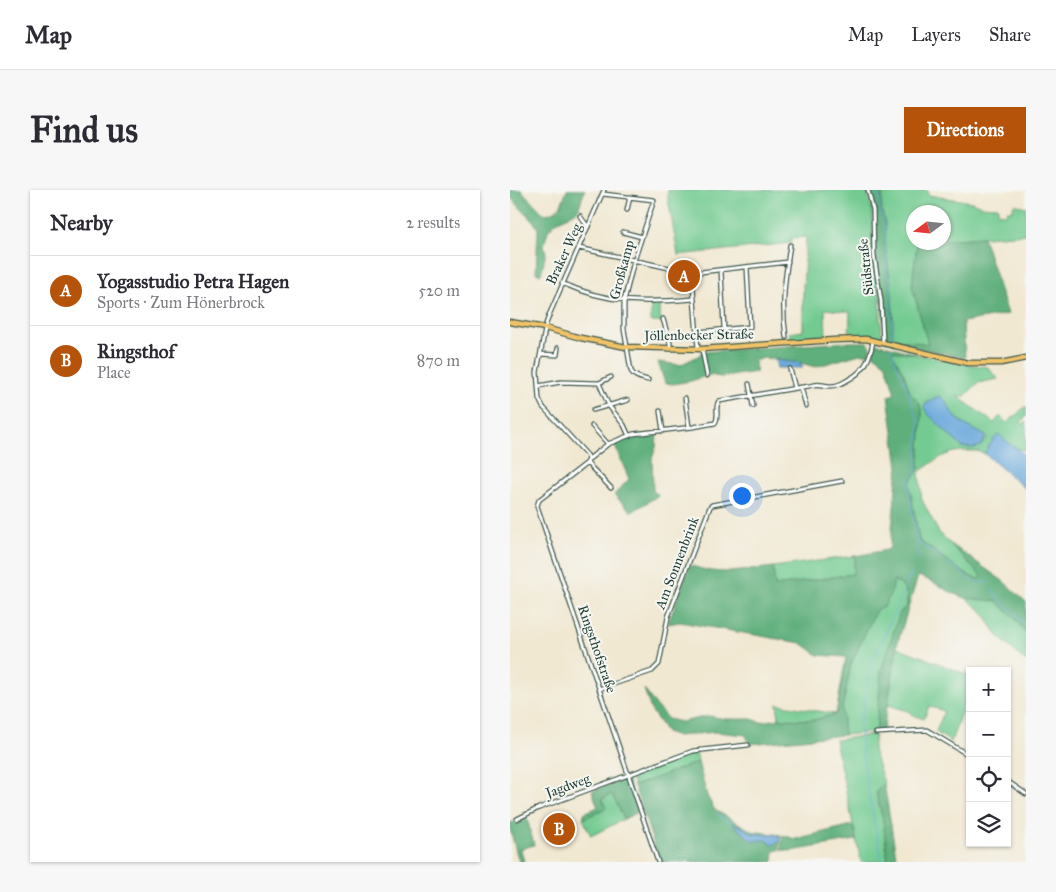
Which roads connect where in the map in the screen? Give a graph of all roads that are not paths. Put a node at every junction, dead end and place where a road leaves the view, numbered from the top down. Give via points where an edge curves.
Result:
1 (868, 190) edge
2 (604, 192) edge
3 (630, 197) junction
4 (627, 210) dead end
5 (580, 216) dead end
6 (588, 227) junction
7 (623, 232) dead end
8 (642, 237) junction
9 (790, 245) dead end
10 (579, 248) junction
11 (634, 261) junction
12 (788, 262) junction
13 (747, 267) junction
14 (721, 270) junction
15 (692, 273) junction
16 (562, 283) junction
17 (694, 299) junction
18 (624, 301) junction
19 (662, 319) dead end
20 (510, 322) edge
21 (545, 328) junction
22 (724, 328) junction
23 (697, 332) junction
24 (786, 337) dead end
25 (872, 341) junction
26 (883, 343) junction
27 (626, 347) junction
28 (558, 348) dead end
29 (670, 349) junction
30 (700, 349) junction
31 (541, 354) junction
32 (1026, 358) edge
33 (790, 369) dead end
34 (707, 376) dead end
35 (611, 377) dead end
36 (648, 380) dead end
37 (599, 382) junction
38 (748, 384) dead end
39 (538, 386) junction
40 (802, 387) junction
41 (795, 388) junction
42 (751, 396) junction
43 (685, 398) dead end
44 (628, 400) dead end
45 (608, 406) junction
46 (753, 406) dead end
47 (806, 406) dead end
48 (593, 410) dead end
49 (660, 411) dead end
50 (592, 426) dead end
51 (689, 427) junction
52 (664, 431) junction
53 (628, 436) junction
54 (608, 444) junction
55 (589, 459) junction
56 (587, 463) junction
57 (842, 481) dead end
58 (611, 488) dead end
59 (598, 689) junction
60 (876, 733) dead end
61 (748, 745) dead end
62 (966, 753) edge
63 (628, 775) junction
64 (1011, 784) edge
65 (1026, 794) edge
66 (517, 819) dead end
67 (658, 862) edge

1 - 26 street, Südstraße via 873,210
2 - 3 street
2 - 6 street, Braker Weg
3 - 4 street
3 - 8 street, Großkamp via 654,200
5 - 6 street
6 - 10 street, Braker Weg
7 - 8 street
8 - 11 street, Großkamp
9 - 12 street
10 - 11 street
10 - 16 street, Braker Weg
11 - 15 street
11 - 18 street, Großkamp
12 - 13 street
12 - 24 street via 783,312
13 - 14 street
13 - 22 street via 750,327
14 - 15 street
14 - 22 street
15 - 17 street
16 - 18 street via 582,292
16 - 21 street, Braker Weg
17 - 18 street
17 - 23 street
18 - 27 street, Großkamp
19 - 29 street
20 - 21 main road, Jöllenbecker Straße
21 - 27 main road, Jöllenbecker Straße
21 - 31 street
22 - 23 street
23 - 30 street
25 - 26 main road, Jöllenbecker Straße
25 - 30 main road, Jöllenbecker Straße via 834,340
25 - 40 street via 868,362 856,376 838,385
26 - 32 main road, Jöllenbecker Straße via 973,364
27 - 29 main road, Jöllenbecker Straße
27 - 36 street, Großkamp via 632,374
28 - 31 street via 557,355
29 - 30 main road, Jöllenbecker Straße
30 - 34 street
31 - 39 street
33 - 41 street
35 - 37 street
37 - 39 street
37 - 45 street
38 - 42 street
39 - 55 street via 543,407
40 - 41 street
40 - 47 street
41 - 42 street
42 - 46 street
42 - 51 street via 719,401 715,423
43 - 51 street
44 - 45 street
45 - 48 street
45 - 53 street via 624,425
49 - 52 street
50 - 54 street
51 - 52 street
52 - 53 street
53 - 54 street
54 - 55 street
55 - 56 street, Ringsthofstraße
56 - 58 street
56 - 59 street, Ringsthofstraße via 539,500 537,506
57 - 59 street, Am Sonnenbrink via 712,505 668,617 659,664 652,671
59 - 63 street, Ringsthofstraße
60 - 62 street via 927,730
61 - 63 street, Jagdweg via 693,751
63 - 66 street, Jagdweg
63 - 67 street, Ringsthofstraße
64 - 65 street

